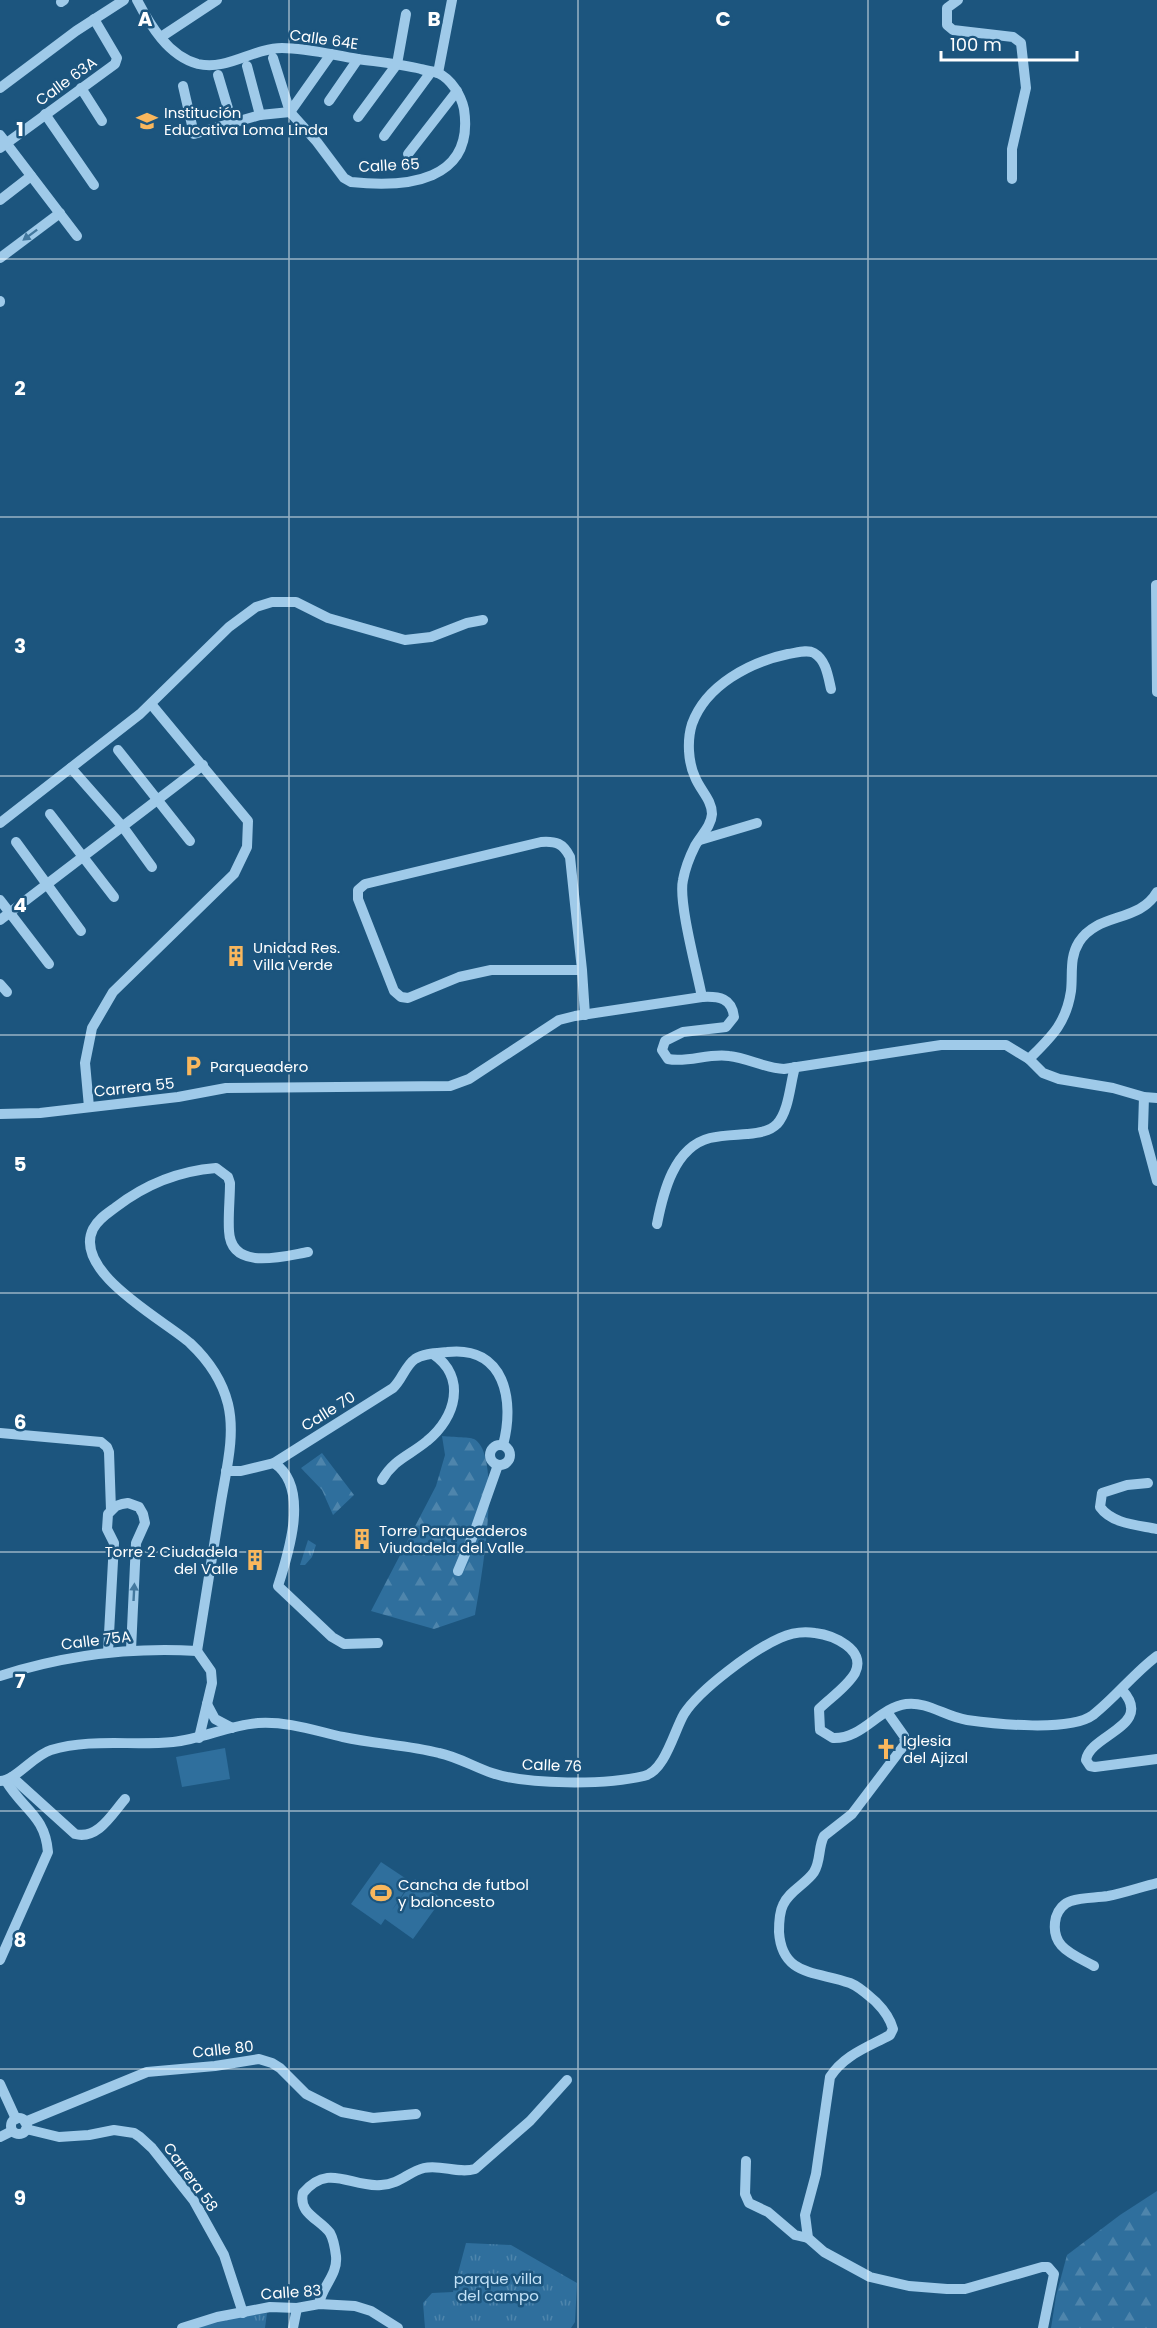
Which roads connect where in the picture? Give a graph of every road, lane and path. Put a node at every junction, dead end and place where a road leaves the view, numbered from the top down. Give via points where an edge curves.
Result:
1 (124, 0) edge
2 (137, 0) edge
3 (217, 0) edge
4 (452, 0) edge
5 (958, 0) edge
6 (406, 14) dead end
7 (94, 19) junction
8 (161, 37) junction
9 (331, 54) junction
10 (273, 58) dead end
11 (358, 59) junction
12 (397, 64) junction
13 (247, 66) dead end
14 (435, 72) junction
15 (218, 75) dead end
16 (183, 86) dead end
17 (0, 88) edge
18 (81, 88) junction
19 (457, 91) junction
20 (329, 101) dead end
21 (290, 112) junction
22 (45, 114) junction
23 (260, 114) junction
24 (358, 117) dead end
25 (102, 120) dead end
26 (232, 122) junction
27 (384, 136) dead end
28 (2, 142) edge
29 (408, 154) dead end
30 (31, 176) junction
31 (1012, 179) dead end
32 (94, 185) dead end
33 (0, 200) edge
34 (60, 213) junction
35 (77, 236) dead end
36 (0, 258) edge
37 (1156, 585) edge
38 (483, 620) dead end
39 (1157, 684) edge
40 (831, 689) dead end
41 (1157, 692) edge
42 (151, 704) junction
43 (118, 750) dead end
44 (203, 765) junction
45 (71, 768) junction
46 (158, 799) junction
47 (50, 814) dead end
48 (0, 823) edge
49 (757, 824) dead end
50 (123, 827) junction
51 (700, 840) junction
52 (190, 841) dead end
53 (16, 842) dead end
54 (83, 857) junction
55 (152, 867) dead end
56 (47, 884) junction
57 (1157, 892) edge
58 (114, 897) dead end
59 (0, 900) edge
60 (10, 913) junction
61 (0, 920) edge
62 (81, 931) dead end
63 (49, 964) dead end
64 (582, 970) junction
65 (702, 997) junction
66 (585, 1015) junction
67 (1029, 1059) junction
68 (795, 1067) junction
69 (1144, 1097) junction
70 (1157, 1098) edge
71 (89, 1107) junction
72 (0, 1114) edge
73 (1157, 1181) edge
74 (657, 1224) dead end
75 (308, 1252) dead end
76 (433, 1354) junction
77 (0, 1433) edge
78 (274, 1462) junction
79 (226, 1471) junction
80 (382, 1480) dead end
81 (1148, 1483) dead end
82 (111, 1510) junction
83 (1157, 1529) edge
84 (458, 1571) dead end
85 (378, 1643) dead end
86 (131, 1650) junction
87 (108, 1652) junction
88 (201, 1656) junction
89 (1157, 1656) edge
90 (0, 1676) edge
91 (1122, 1690) junction
92 (208, 1700) junction
93 (887, 1712) junction
94 (232, 1728) junction
95 (199, 1738) junction
96 (1157, 1759) edge
97 (6, 1779) edge
98 (125, 1799) dead end
99 (1157, 1883) edge
100 (0, 1960) edge
101 (1094, 1966) dead end
102 (567, 2080) dead end
103 (0, 2084) edge
104 (416, 2114) dead end
105 (22, 2123) junction
106 (0, 2137) edge
107 (746, 2161) dead end
108 (808, 2238) junction
109 (319, 2304) junction
110 (297, 2308) junction
111 (243, 2313) junction
112 (182, 2328) edge
113 (293, 2328) edge
114 (398, 2328) edge
115 (1043, 2328) edge

1 - 7 street
2 - 8 street
3 - 8 street
4 - 14 street
5 - 31 street via 947,8 947,25 953,30 1013,38 1021,43 1026,88 1012,150
6 - 12 street
7 - 17 street
7 - 18 street, Calle 63A via 117,58 115,64
8 - 9 street, Calle 64E via 189,61 215,65 279,48
9 - 11 street, Calle 64E
9 - 21 street
10 - 21 street
11 - 12 street, Calle 64E
11 - 20 street
12 - 14 street, Calle 64E
12 - 24 street
13 - 23 street
14 - 19 street
14 - 27 street
15 - 26 street
16 - 26 street via 194,134
18 - 22 street, Calle 63A
18 - 25 street
19 - 21 street, Calle 65 via 466,130 458,154 436,175 418,181 351,182
19 - 29 street
21 - 23 street
22 - 28 street, Calle 63A
22 - 32 street
23 - 26 street
28 - 30 street
30 - 33 street
30 - 34 street
34 - 35 street
34 -> 36 street
37 - 39 street
38 - 42 street via 431,637 405,640 328,618 296,602 272,602 256,607 229,627
39 - 41 street
40 - 51 street via 823,660 813,652 803,651 755,665 731,677 701,705 689,743 694,777 712,812 711,823
42 - 44 street
42 - 45 street
43 - 46 street
44 - 46 street
44 - 71 street via 248,822 247,847 234,874 112,992 92,1028 85,1063
45 - 48 street
45 - 50 street
46 - 50 street
46 - 52 street
47 - 54 street
49 - 51 street
50 - 54 street
50 - 55 street
51 - 65 street via 681,891
53 - 56 street
54 - 56 street
54 - 58 street
56 - 60 street
56 - 62 street
57 - 67 street via 1144,908 1096,926 1079,942 1072,956 1066,1013 1060,1027
59 - 60 street
60 - 61 street
60 - 63 street
64 - 64 street via 491,970 401,997 394,991 357,893 365,884 541,842 555,842 570,857
64 - 66 street
65 - 66 street
65 - 68 street via 721,997 730,1004 734,1017 726,1027 683,1032 665,1041 662,1050 668,1059 729,1056 771,1069
66 - 71 street, Carrera 55 via 559,1020 469,1079 450,1086 226,1088
67 - 68 street via 1006,1046 941,1045
67 - 69 street via 1043,1073 1059,1079
68 - 74 street via 783,1115 777,1124 755,1133 709,1138 690,1149 664,1190
69 - 70 street
69 - 73 street via 1143,1129
71 - 72 street, Carrera 55
75 - 79 street via 263,1260 240,1251 229,1232 230,1183 216,1168 177,1174 153,1183 99,1220 92,1230 92,1251 112,1283 190,1343 215,1373 230,1413
76 - 78 street, Calle 70 via 417,1358 393,1388
76 - 80 street via 448,1368 454,1383 447,1418 428,1440 394,1463
76 - 84 street via 476,1354 487,1360 505,1388 508,1401 503,1445 491,1452 498,1465
77 - 82 street via 101,1442 109,1452
78 - 79 street, Calle 70
78 - 85 street via 292,1484 295,1497 288,1550 278,1586 344,1644
79 - 88 street
81 - 83 street via 1102,1493 1101,1507 1118,1521
86 -> 82 street via 136,1543 145,1518 134,1504 122,1504
82 - 87 street via 106,1521 114,1543
86 - 87 street, Calle 75A
86 - 88 street, Calle 75A
87 - 90 street, Calle 75A via 42,1663
88 - 92 street via 211,1671
89 - 91 street
91 - 93 street via 1084,1721 1064,1725 969,1720 909,1703
91 - 96 street via 1131,1703 1127,1720 1094,1747 1086,1760 1095,1767
92 - 94 street via 215,1719
92 - 95 street
93 - 94 street, Calle 76 via 850,1737 833,1738 822,1733 819,1709 857,1670 856,1659 846,1644 836,1638 806,1632 779,1638 698,1696 684,1714 658,1767 646,1776 525,1781 439,1753 287,1725 258,1723
93 - 108 street via 904,1736 905,1744 852,1814 824,1836 818,1866 783,1905 779,1923 780,1946 790,1963 861,1989 888,2015 892,2029 890,2035 839,2065 830,2077 816,2174 805,2215
94 - 95 street, Calle 76
95 - 97 street, Calle 76 via 65,1746 46,1752
97 - 98 street via 75,1834 95,1833
97 - 100 street via 13,1793 43,1826 48,1852
99 - 101 street via 1068,1901 1057,1913 1056,1940
102 - 109 street via 530,2121 475,2169 423,2169 379,2186 331,2177 308,2187 303,2193 303,2205 313,2220 329,2232 336,2253 334,2274
103 - 105 street
104 - 105 street, Calle 80 via 373,2118 342,2112 306,2094 280,2068 259,2059 147,2072
105 - 106 street via 21,2134 12,2131
105 - 111 street, Carrera 58 via 59,2137 114,2130 140,2137 194,2201 224,2255
107 - 108 street via 747,2200 795,2235
108 - 115 street via 824,2252 870,2277 909,2286 965,2289 1048,2267 1054,2274
109 - 110 street, Calle 83
109 - 114 street, Calle 83 via 355,2306
110 - 111 street, Calle 83 via 270,2307
110 - 113 street
111 - 112 street, Calle 83

